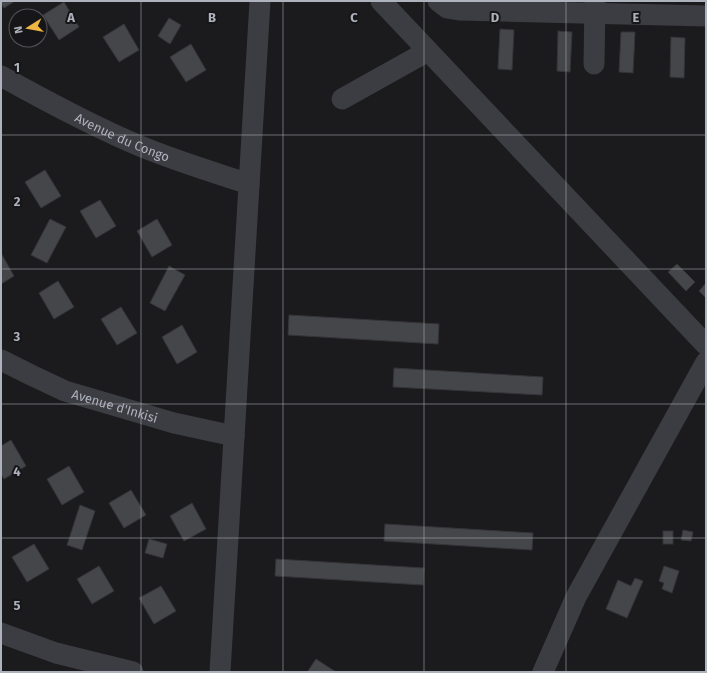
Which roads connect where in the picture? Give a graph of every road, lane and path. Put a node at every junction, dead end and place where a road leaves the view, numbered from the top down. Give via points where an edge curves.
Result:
1 (260, 1) edge
2 (381, 1) edge
3 (438, 1) edge
4 (474, 6) edge
5 (595, 7) edge
6 (706, 16) edge
7 (428, 51) junction
8 (594, 64) dead end
9 (1, 76) edge
10 (342, 99) dead end
11 (250, 184) junction
12 (706, 345) edge
13 (1, 360) edge
14 (706, 362) edge
15 (234, 436) junction
16 (1, 633) edge
17 (133, 672) edge
18 (220, 672) edge
19 (543, 672) edge

1 - 11 street
2 - 7 street
3 - 4 street via 447,8 459,10
4 - 5 street
5 - 6 street
5 - 8 street
7 - 10 street
7 - 12 street
9 - 11 street, Avenue du Congo via 64,111 139,146
11 - 15 street
13 - 15 street, Avenue d'Inkisi via 65,391 174,423
14 - 19 street via 576,597
15 - 18 street
16 - 17 street via 56,653

